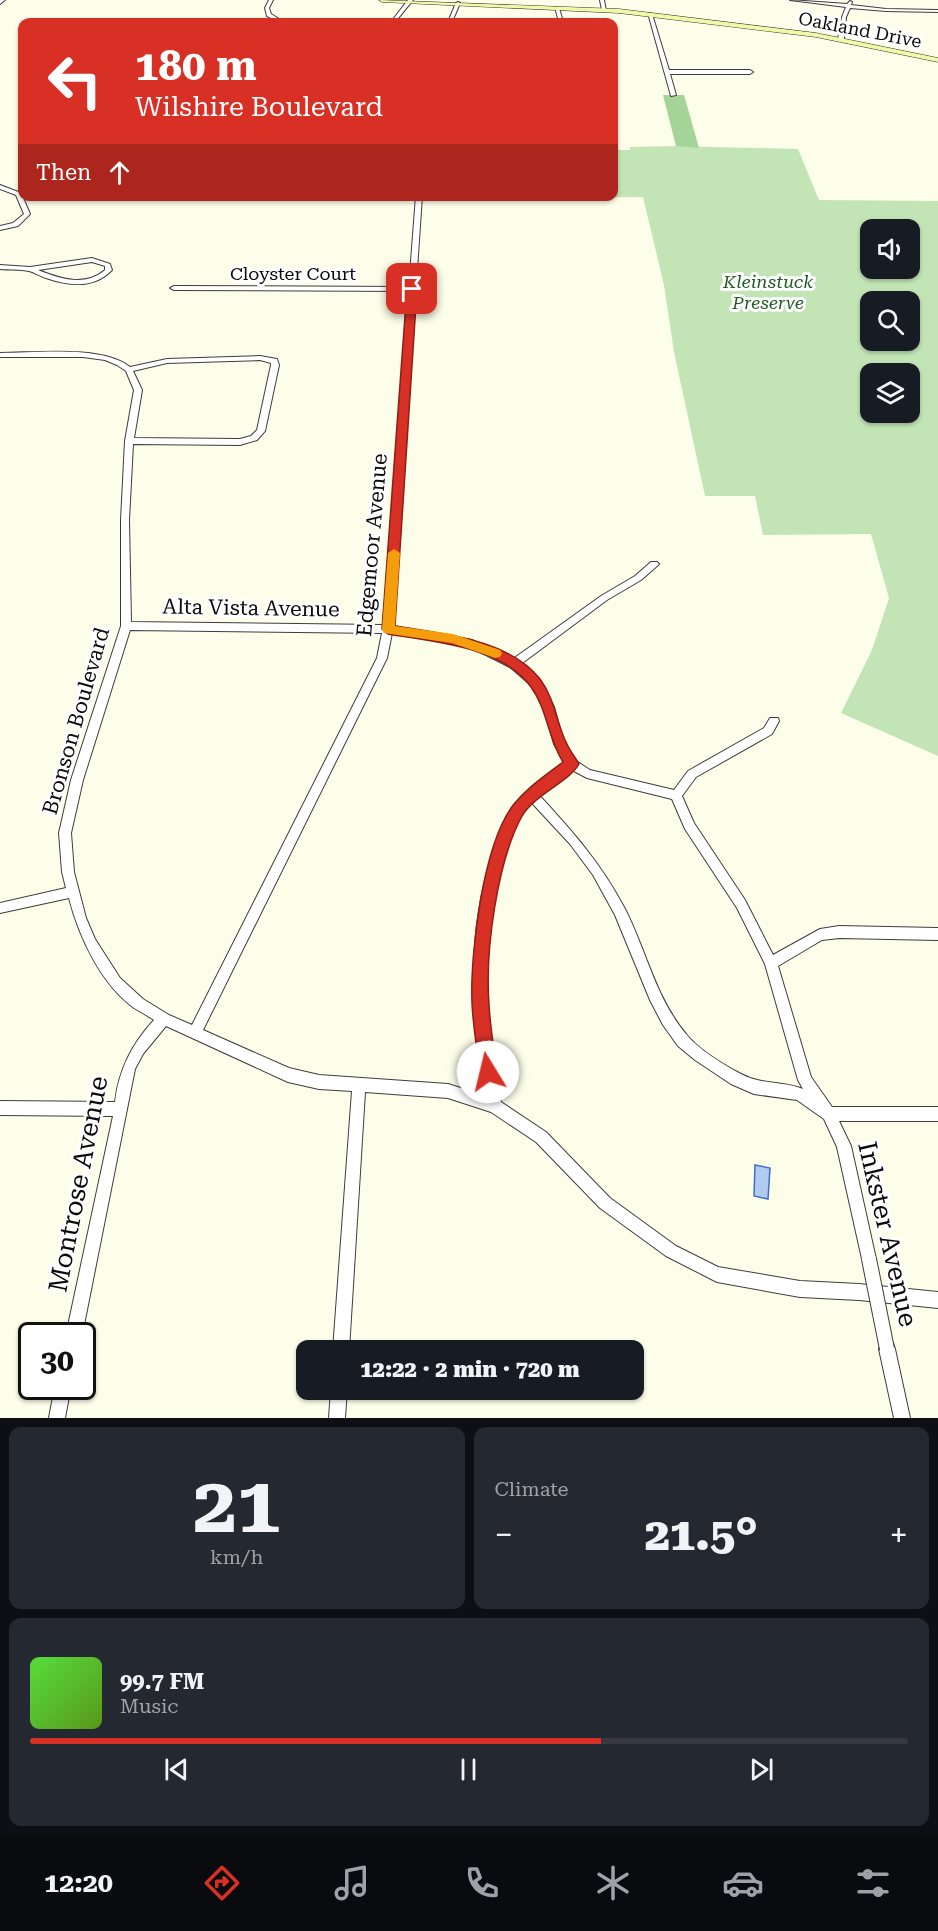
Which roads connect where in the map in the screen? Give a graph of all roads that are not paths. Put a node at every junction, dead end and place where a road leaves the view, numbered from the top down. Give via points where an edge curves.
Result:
1 (271, 0) edge
2 (382, 0) edge
3 (602, 0) edge
4 (792, 0) edge
5 (852, 0) edge
6 (410, 1) edge
7 (458, 3) junction
8 (847, 6) junction
9 (557, 8) junction
10 (604, 10) junction
11 (938, 11) edge
12 (650, 14) junction
13 (275, 18) edge
14 (396, 18) edge
15 (452, 18) edge
16 (560, 18) edge
17 (841, 39) junction
18 (938, 60) edge
19 (666, 72) junction
20 (750, 72) dead end
21 (673, 95) dead end
22 (0, 187) edge
23 (18, 194) edge
24 (22, 201) edge
25 (418, 201) edge
26 (0, 228) edge
27 (0, 267) edge
28 (30, 269) junction
29 (174, 288) dead end
30 (412, 289) junction
31 (0, 355) edge
32 (129, 370) junction
33 (129, 441) junction
34 (654, 564) dead end
35 (126, 626) junction
36 (388, 629) junction
37 (514, 664) junction
38 (774, 721) dead end
39 (572, 764) junction
40 (532, 795) junction
41 (676, 795) junction
42 (72, 892) junction
43 (0, 908) edge
44 (938, 934) edge
45 (771, 963) junction
46 (164, 1019) junction
47 (195, 1033) junction
48 (359, 1084) junction
49 (495, 1106) junction
50 (0, 1108) edge
51 (121, 1109) junction
52 (829, 1114) junction
53 (938, 1114) edge
54 (938, 1300) edge
55 (77, 1322) edge
56 (342, 1340) edge
57 (60, 1400) edge
58 (338, 1400) edge
59 (57, 1418) edge
60 (337, 1418) edge
61 (902, 1418) edge

1 - 13 street via 267,8
2 - 6 main road, Oakland Drive
3 - 10 street
4 - 8 street
5 - 8 street
6 - 7 main road, Oakland Drive
6 - 14 street
7 - 9 main road, Oakland Drive
7 - 15 street
8 - 11 street
8 - 17 street
9 - 10 main road, Oakland Drive
9 - 16 street
10 - 12 main road, Oakland Drive
12 - 17 main road, Oakland Drive
12 - 19 street
17 - 18 main road, Oakland Drive
19 - 20 street
19 - 21 street
22 - 23 street
24 - 26 street via 27,214 23,222
25 - 30 street, Edgemoor Avenue
27 - 28 street
28 - 28 street via 80,282 95,281 109,270 108,265 92,260
29 - 30 street, Cloyster Court
30 - 36 street, Edgemoor Avenue
31 - 32 street via 96,356
32 - 33 street, Bronson Boulevard via 138,390
32 - 33 street via 167,360 260,358 274,361 275,365 261,431 254,438 240,442
33 - 35 street, Bronson Boulevard
34 - 37 street
35 - 36 street, Alta Vista Avenue
35 - 42 street, Bronson Boulevard via 68,813 65,833
36 - 37 street, Alta Vista Avenue via 472,644
36 - 47 street, Edgemoor Avenue via 382,658
37 - 39 street, Alta Vista Avenue via 536,683 549,707 559,744
38 - 41 street via 768,731 692,774
39 - 40 street
39 - 41 street via 587,774
40 - 49 street via 518,810 505,838 494,874 482,944 480,1002
40 - 52 street via 597,871 620,912 655,996 683,1041 736,1079 754,1087 799,1094
41 - 45 street, Inkster Avenue via 689,826 741,904
42 - 43 street
42 - 46 street, Bronson Boulevard via 91,943 116,982 138,1003
44 - 45 street via 820,935
45 - 52 street, Inkster Avenue via 805,1080
46 - 47 street, Bronson Boulevard
46 - 51 street, Montrose Avenue via 133,1056 123,1079
47 - 48 street, Bronson Boulevard via 288,1075
48 - 49 street, Bronson Boulevard via 448,1091
48 - 56 street
49 - 54 street, Bronson Boulevard via 541,1137 605,1203 671,1251 717,1274 800,1289
50 - 51 street
51 - 55 street, Montrose Avenue
52 - 53 street
52 - 61 street, Inkster Avenue, bridge via 844,1146
57 - 59 street
58 - 60 street

